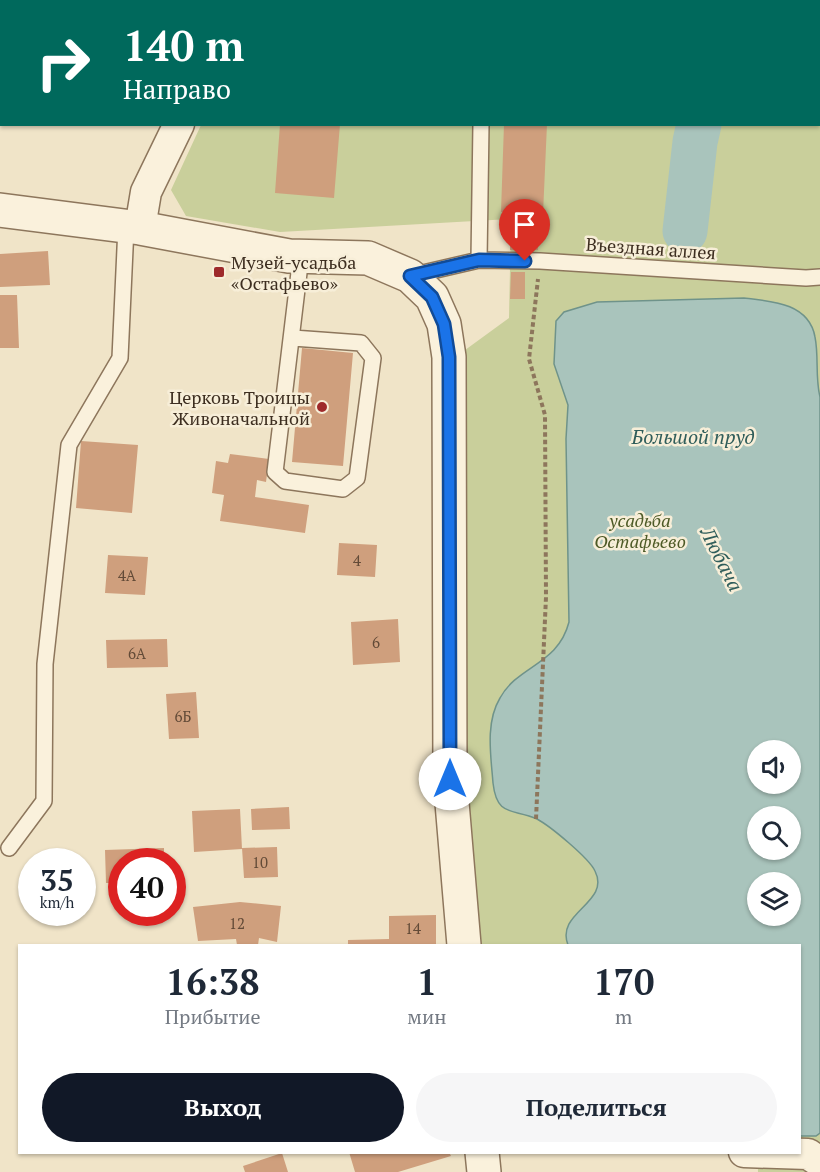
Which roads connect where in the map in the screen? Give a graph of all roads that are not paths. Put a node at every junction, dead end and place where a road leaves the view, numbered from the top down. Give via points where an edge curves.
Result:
1 (178, 126) edge
2 (481, 126) edge
3 (0, 210) edge
4 (133, 227) junction
5 (301, 256) junction
6 (479, 260) junction
7 (410, 276) junction
8 (820, 277) edge
9 (292, 338) junction
10 (9, 848) dead end
11 (464, 944) edge
12 (482, 1154) edge
13 (801, 1154) edge
14 (820, 1162) edge
15 (484, 1172) edge

1 - 4 street
2 - 6 lane
3 - 4 street
4 - 5 street
4 - 10 lane via 120,358 69,446 45,664 44,801
5 - 7 street via 368,258
5 - 9 lane
6 - 7 lane, Въездная аллея
6 - 8 lane, Въездная аллея
7 - 11 street via 432,297 444,324 449,357 450,779
9 - 9 lane via 361,343 373,358 357,478 343,489 285,481 275,472
12 - 15 street
13 - 14 street

